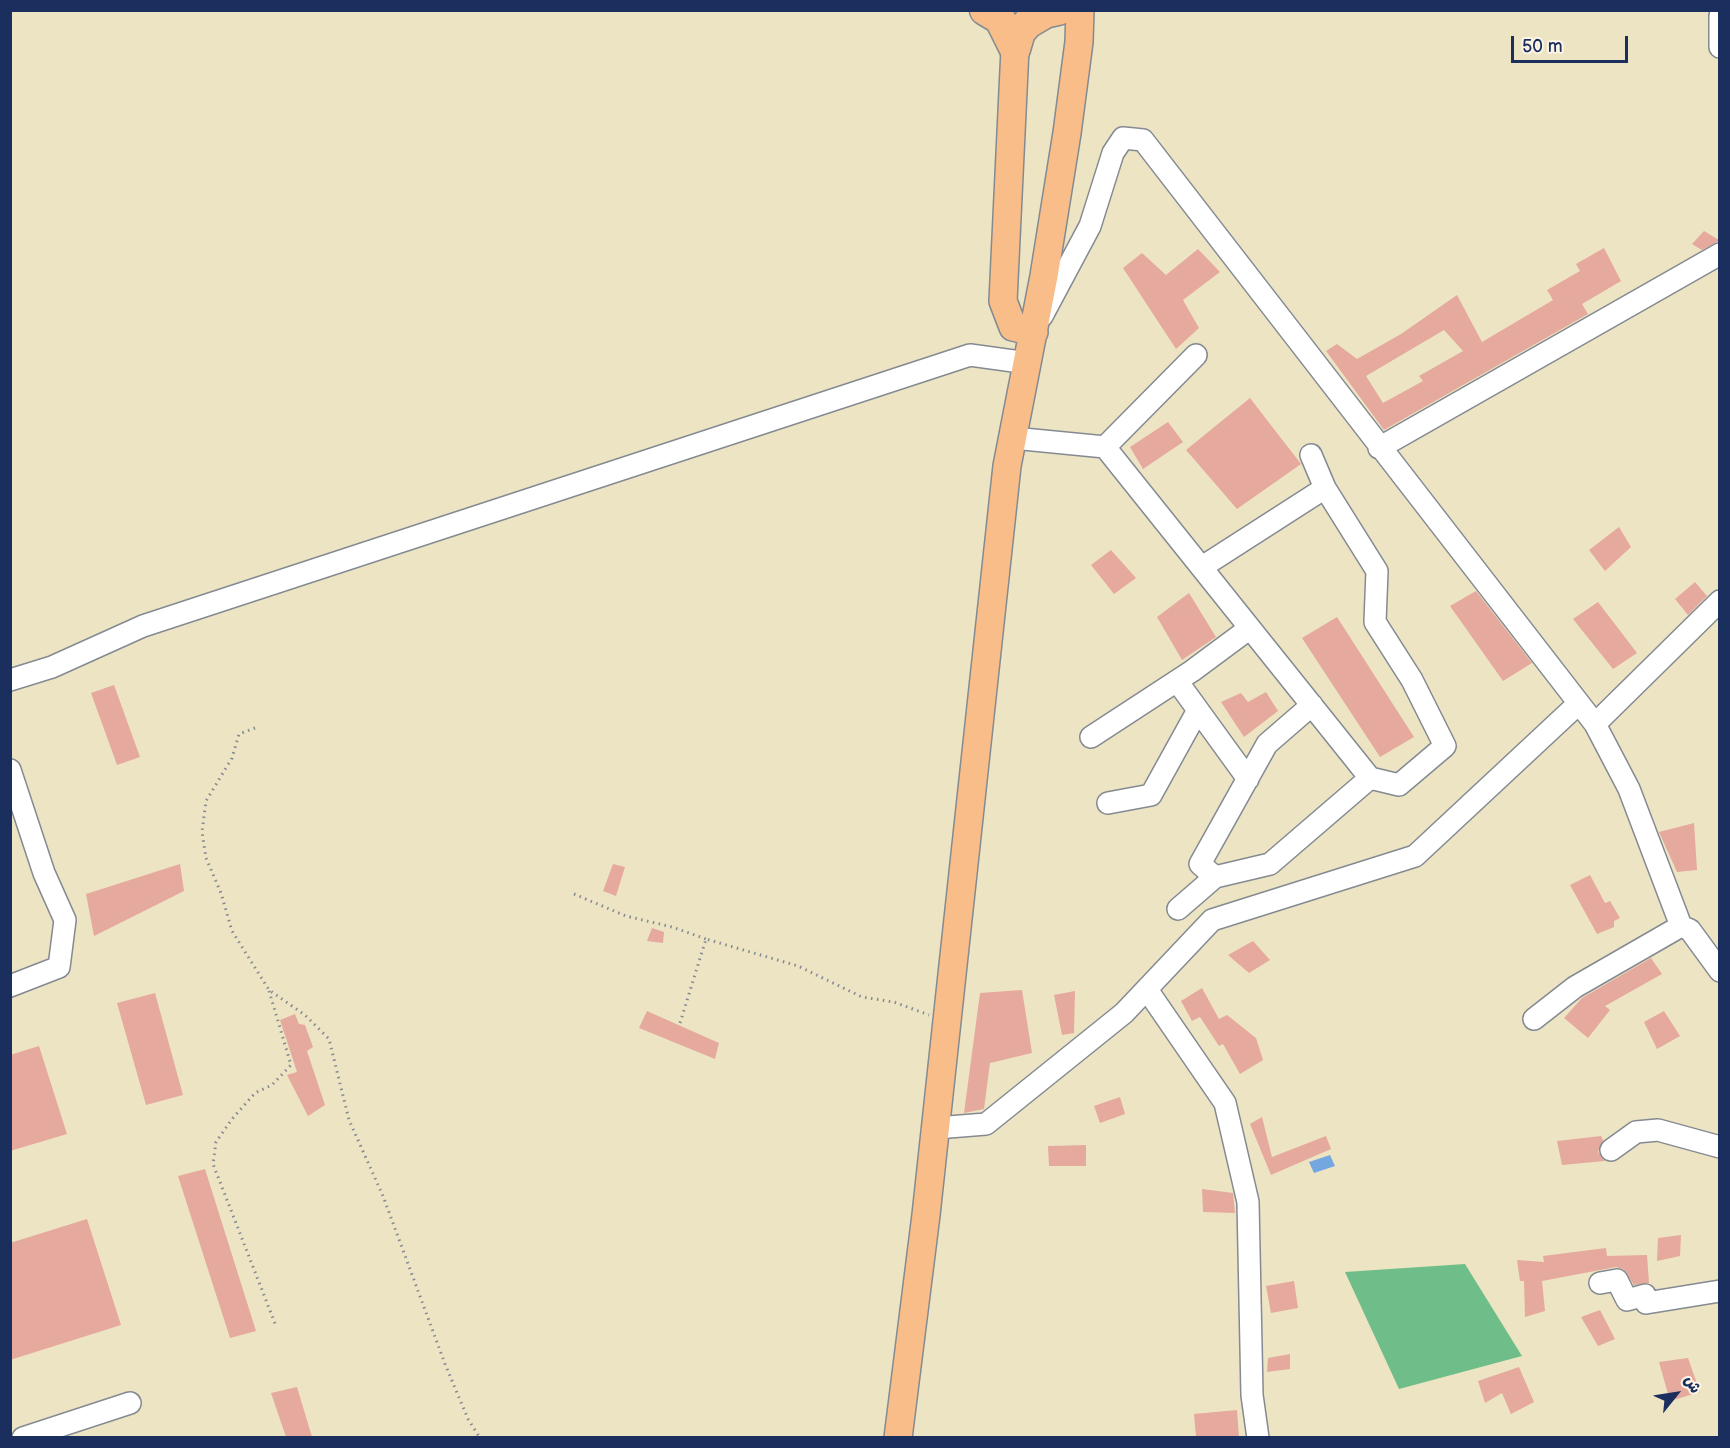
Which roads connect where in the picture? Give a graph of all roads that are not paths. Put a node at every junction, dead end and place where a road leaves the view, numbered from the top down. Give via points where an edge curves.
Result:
1 (985, 10) edge
2 (1058, 10) edge
3 (1080, 10) edge
4 (1719, 16) edge
5 (1719, 46) edge
6 (1015, 50) junction
7 (1719, 254) edge
8 (1034, 332) junction
9 (1196, 355) dead end
10 (1028, 363) junction
11 (1013, 438) junction
12 (1105, 447) junction
13 (1379, 448) junction
14 (1311, 455) dead end
15 (1325, 488) junction
16 (1202, 567) junction
17 (1719, 601) edge
18 (1250, 628) junction
19 (10, 680) edge
20 (1177, 681) junction
21 (1578, 704) junction
22 (1312, 705) junction
23 (1198, 710) junction
24 (1595, 724) junction
25 (1091, 737) dead end
26 (10, 770) edge
27 (1370, 778) junction
28 (1248, 779) junction
29 (1108, 803) dead end
30 (1215, 877) junction
31 (1178, 909) dead end
32 (1681, 926) junction
33 (1719, 971) edge
34 (10, 986) edge
35 (1148, 991) junction
36 (1534, 1019) dead end
37 (936, 1128) junction
38 (1719, 1147) edge
39 (1611, 1150) dead end
40 (1600, 1283) dead end
41 (1719, 1291) edge
42 (130, 1402) dead end
43 (23, 1437) edge
44 (898, 1437) edge
45 (1258, 1437) edge

1 - 6 highway via 1000,19
2 - 6 highway via 1028,23 1020,32
3 - 8 main road via 1079,42
4 - 5 street
6 - 8 main road via 1003,301 1013,327
7 - 13 street
8 - 10 main road
8 - 13 street via 1090,226 1113,153 1123,138 1143,140
9 - 12 street
10 - 11 main road
10 - 19 street via 970,355 143,626 52,667
11 - 12 street
11 - 37 main road
12 - 16 street
13 - 21 street
14 - 15 street
15 - 16 street
15 - 27 street via 1377,571 1375,622 1412,680 1445,746 1399,785
16 - 18 street
17 - 24 street
18 - 20 street
18 - 22 street
20 - 23 street
20 - 25 street
21 - 24 street
21 - 35 street via 1414,856 1212,920
22 - 27 street
22 - 28 street via 1267,744
23 - 28 street
23 - 29 street via 1151,795
24 - 32 street via 1629,789
26 - 34 street via 44,873 65,920 59,967
27 - 30 street via 1270,864
28 - 30 street via 1200,864
30 - 31 street
32 - 33 street via 1690,930
32 - 36 street via 1575,987
35 - 37 street via 986,1124
35 - 45 street via 1225,1103 1248,1202 1252,1395
37 - 44 main road
38 - 39 street via 1658,1130 1636,1132
40 - 41 street via 1617,1280 1627,1300 1645,1295 1646,1303
42 - 43 street

